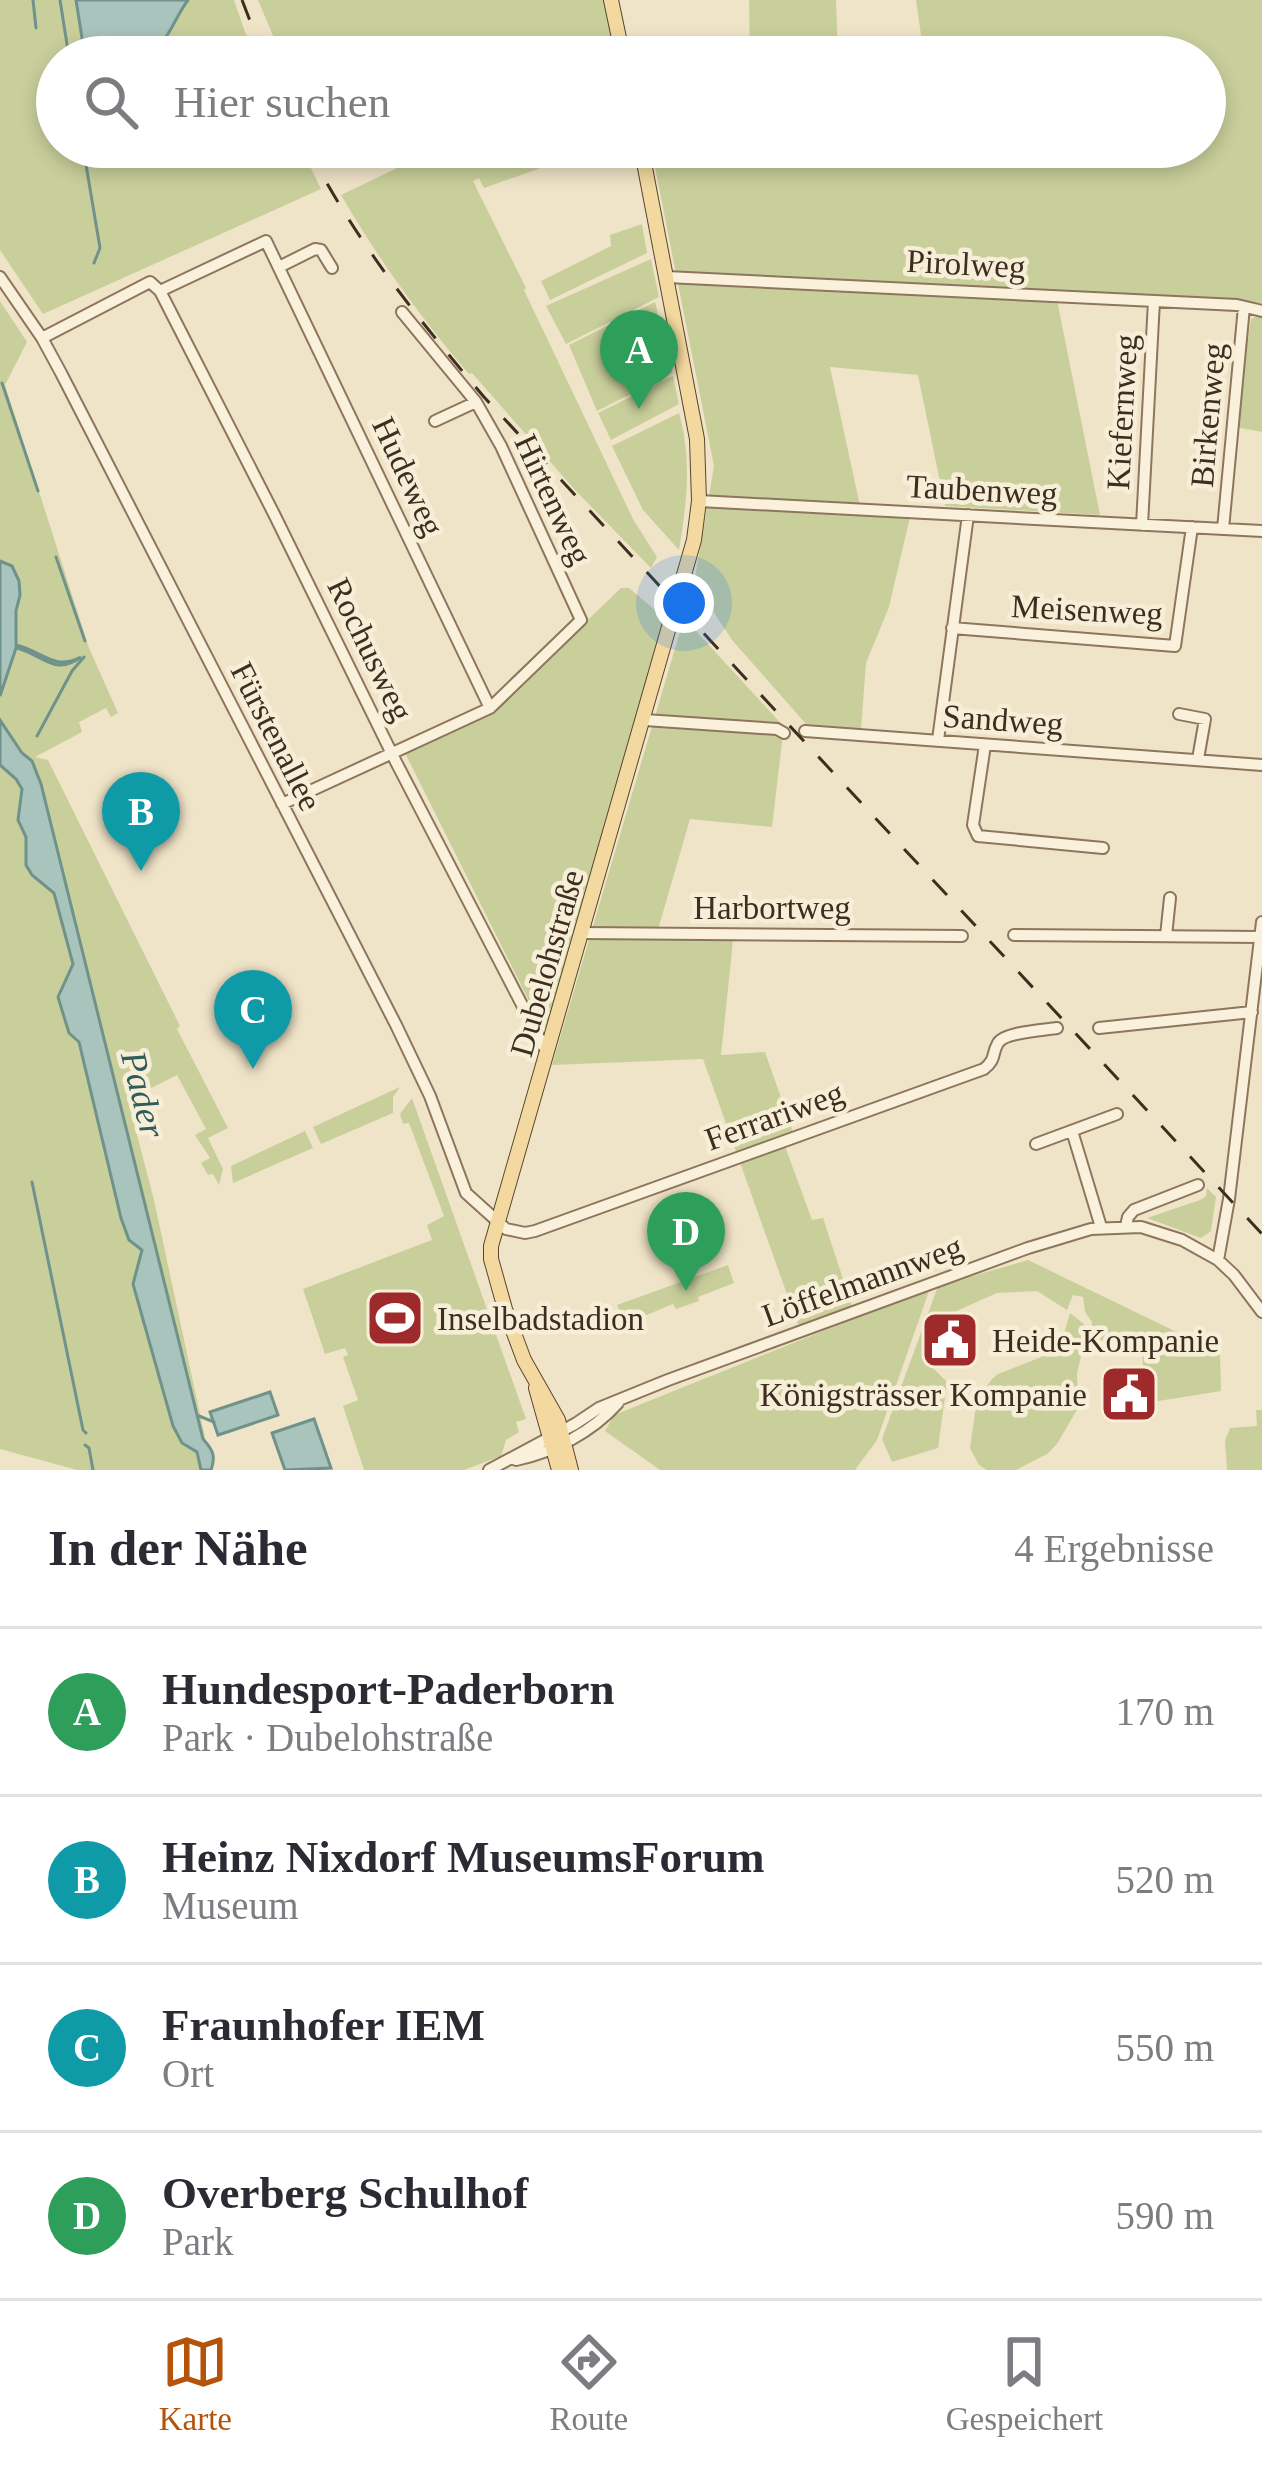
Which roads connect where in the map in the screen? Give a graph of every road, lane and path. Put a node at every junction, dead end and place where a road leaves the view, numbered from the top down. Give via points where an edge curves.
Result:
1 (611, 0) edge
2 (619, 36) edge
3 (645, 168) edge
4 (279, 268) junction
5 (332, 268) dead end
6 (0, 277) edge
7 (667, 277) junction
8 (160, 291) junction
9 (1154, 301) junction
10 (1244, 307) junction
11 (1262, 311) edge
12 (402, 312) dead end
13 (42, 338) junction
14 (476, 402) junction
15 (435, 421) dead end
16 (699, 501) junction
17 (968, 515) junction
18 (1142, 525) junction
19 (1192, 527) junction
20 (1223, 529) junction
21 (1262, 531) edge
22 (952, 628) junction
23 (490, 708) junction
24 (1179, 714) dead end
25 (645, 720) junction
26 (805, 731) dead end
27 (784, 733) dead end
28 (938, 740) junction
29 (985, 745) junction
30 (392, 753) junction
31 (1198, 759) junction
32 (1262, 765) edge
33 (282, 804) junction
34 (1103, 848) dead end
35 (1171, 898) dead end
36 (1262, 922) edge
37 (582, 933) junction
38 (1015, 935) dead end
39 (962, 936) dead end
40 (1166, 936) junction
41 (1261, 937) edge
42 (1252, 1012) junction
43 (1057, 1028) dead end
44 (1100, 1028) dead end
45 (536, 1029) junction
46 (553, 1037) junction
47 (548, 1054) junction
48 (1117, 1114) dead end
49 (1072, 1131) junction
50 (1036, 1144) dead end
51 (1198, 1185) dead end
52 (497, 1221) junction
53 (1126, 1226) junction
54 (1101, 1227) junction
55 (1219, 1259) junction
56 (1262, 1312) edge
57 (557, 1440) junction
58 (490, 1470) edge
59 (559, 1470) edge
60 (572, 1470) edge

1 - 2 main road
3 - 7 main road, Dubelohstraße
4 - 5 street via 315,249
4 - 8 street, Hudeweg via 266,241
4 - 23 street, Hudeweg
6 - 13 street, Fürstenallee
7 - 9 street, Pirolweg
7 - 16 main road, Dubelohstraße via 697,439
8 - 13 street via 150,282
8 - 30 street, Rochusweg
9 - 10 street, Pirolweg
9 - 18 street, Kiefernweg
10 - 11 street, Pirolweg
10 - 20 street, Birkenweg
12 - 14 street, Hirtenweg
13 - 33 street, Fürstenallee
14 - 15 street
14 - 23 street, Hirtenweg via 581,620
16 - 17 street, Taubenweg
16 - 25 main road, Dubelohstraße
17 - 18 street, Taubenweg
17 - 22 street
18 - 19 street, Taubenweg
19 - 20 street, Taubenweg
19 - 22 street, Meisenweg via 1175,646
20 - 21 street, Taubenweg
22 - 28 street
23 - 30 street
24 - 31 street via 1205,718
25 - 27 street
25 - 37 main road, Dubelohstraße
26 - 28 street, Sandweg
28 - 29 street, Sandweg
29 - 31 street, Sandweg
29 - 34 street via 978,836
30 - 33 street
30 - 45 street, Rochusweg
31 - 32 street, Sandweg
33 - 52 street, Fürstenallee via 430,1096 466,1193
35 - 40 street
36 - 41 street
37 - 39 street, Harbortweg
37 - 46 main road, Dubelohstraße
38 - 40 street
40 - 41 street
41 - 42 street
42 - 44 street
42 - 55 street
43 - 52 street, Ferrariweg via 1007,1036 984,1069 536,1231
45 - 46 street
45 - 47 street, Rochusweg
46 - 47 main road, Dubelohstraße
47 - 52 main road, Dubelohstraße
48 - 49 street
49 - 50 street
49 - 54 street
51 - 53 street via 1133,1210
52 - 57 main road, Dubelohstraße via 490,1259
53 - 54 street, Löffelmannweg
53 - 55 street, Löffelmannweg
54 - 57 street, Löffelmannweg via 668,1380
55 - 56 street, Löffelmannweg
57 - 58 street, Löffelmannweg
57 - 59 main road
57 - 60 main road

